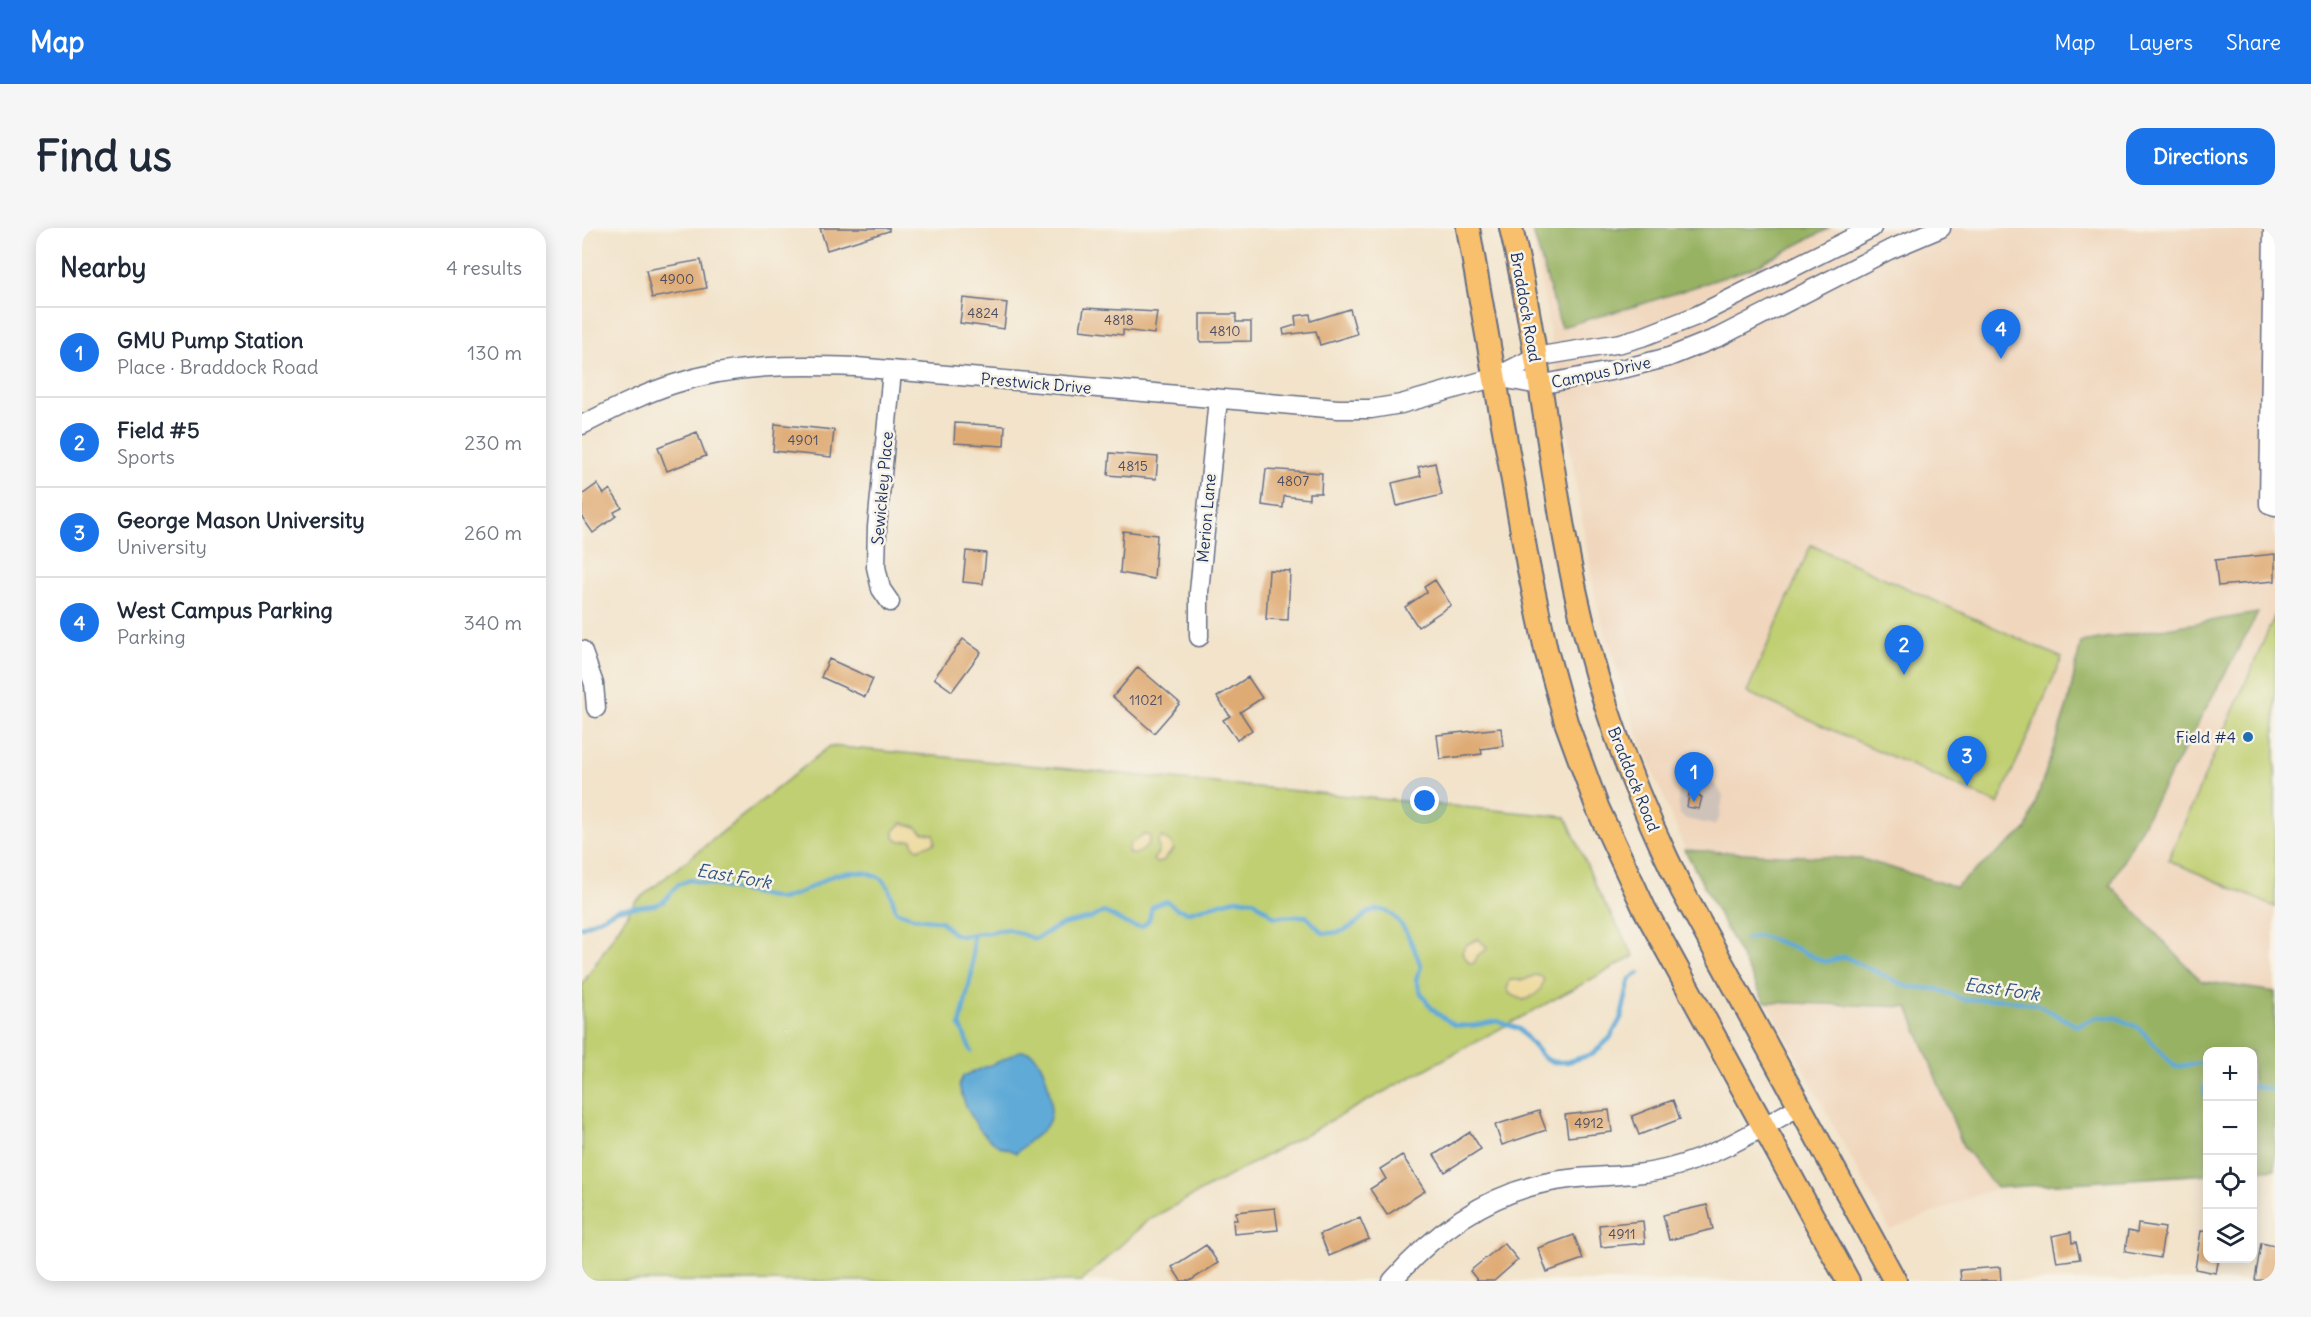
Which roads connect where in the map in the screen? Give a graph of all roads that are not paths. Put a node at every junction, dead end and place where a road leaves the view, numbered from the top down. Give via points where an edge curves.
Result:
1 (1468, 228) edge
2 (1511, 228) edge
3 (1872, 228) edge
4 (1941, 228) edge
5 (2273, 228) edge
6 (1536, 357) junction
7 (892, 371) junction
8 (1496, 377) junction
9 (1539, 385) junction
10 (1218, 399) junction
11 (582, 425) edge
12 (2272, 505) edge
13 (890, 602) dead end
14 (1199, 637) dead end
15 (582, 650) edge
16 (596, 708) dead end
17 (1800, 1106) junction
18 (1764, 1126) junction
19 (1392, 1281) edge
20 (1848, 1281) edge
21 (1895, 1281) edge

1 - 8 main road
2 - 6 main road, Braddock Road
3 - 6 street, Campus Drive via 1668,328 1620,343
4 - 9 street, Campus Drive via 1694,347 1648,363
5 - 12 street
6 - 8 street, Campus Drive
6 - 9 main road, Braddock Road
7 - 10 street, Prestwick Drive
7 - 11 street, Prestwick Drive via 787,365 744,368 673,384
7 - 13 street, Sewickley Place via 876,567 881,589
8 - 9 street, Campus Drive
8 - 10 street, Prestwick Drive via 1401,404 1371,408
8 - 18 main road via 1527,565 1566,722 1598,809 1634,888
9 - 17 main road, Braddock Road via 1587,642 1622,754 1678,881
10 - 14 street, Merion Lane via 1199,592
15 - 16 street via 594,684
17 - 18 street
17 - 21 main road, Braddock Road
18 - 19 street via 1675,1167 1632,1175 1567,1179 1523,1189 1490,1202 1440,1232
18 - 20 main road

